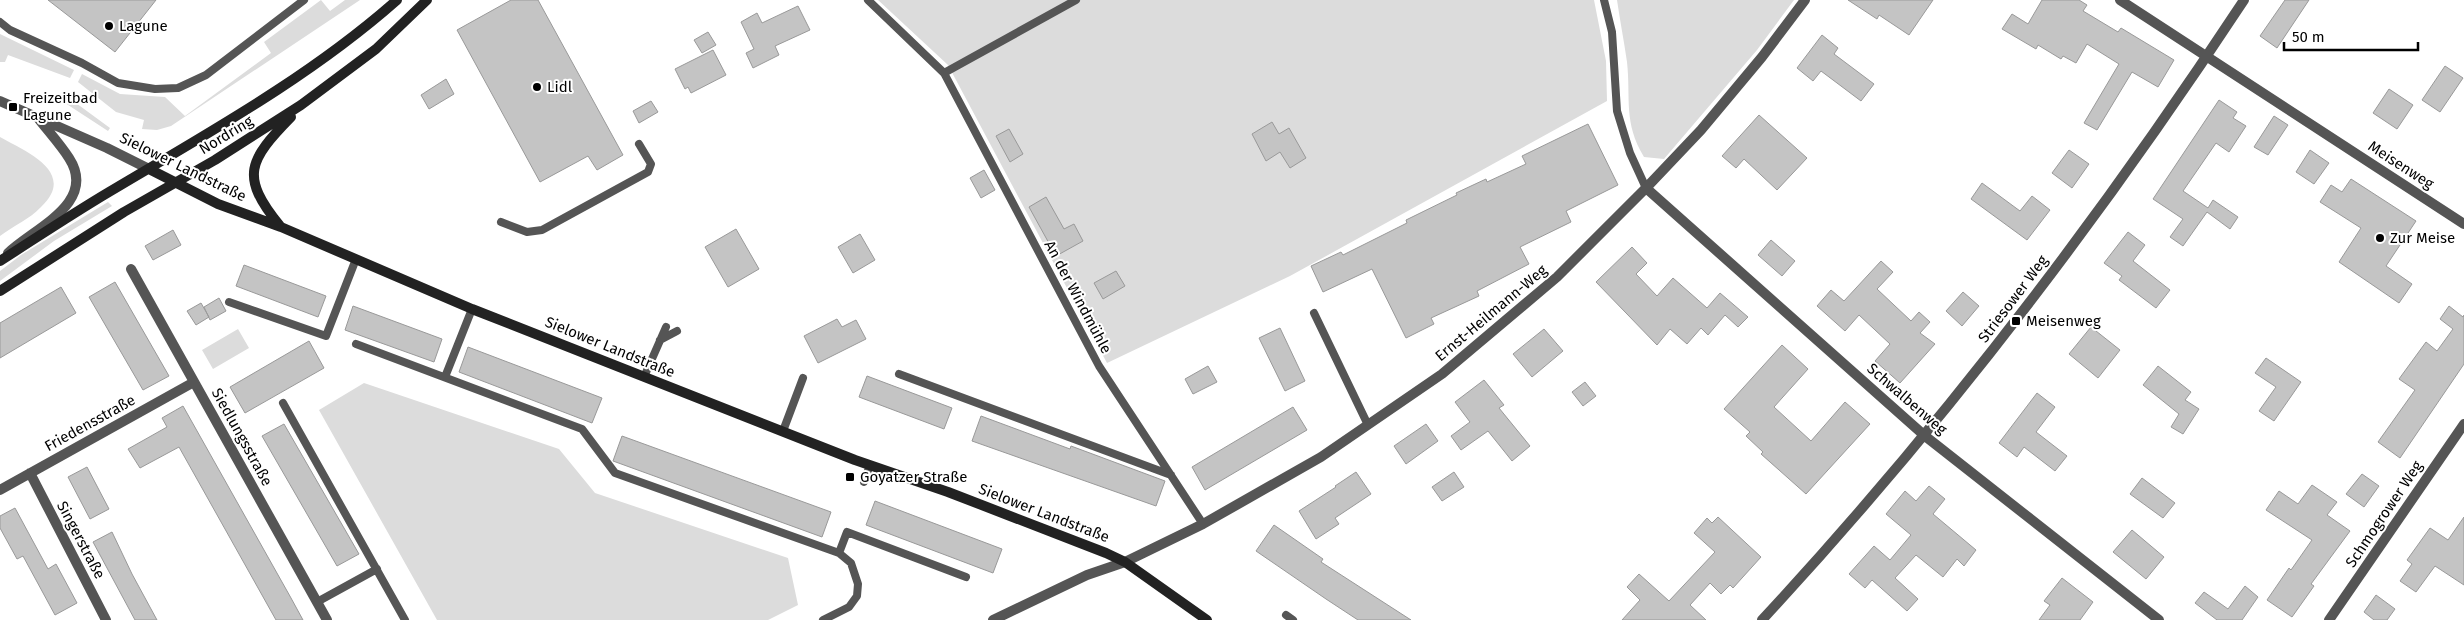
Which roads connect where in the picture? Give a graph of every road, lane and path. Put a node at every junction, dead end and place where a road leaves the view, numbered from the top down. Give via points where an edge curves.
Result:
1 (304, 0) edge
2 (397, 0) edge
3 (427, 0) edge
4 (868, 0) edge
5 (1076, 0) edge
6 (1604, 0) edge
7 (1805, 0) edge
8 (2120, 0) edge
9 (2244, 0) edge
10 (0, 22) edge
11 (2208, 55) junction
12 (944, 73) junction
13 (0, 101) edge
14 (301, 106) junction
15 (38, 118) junction
16 (640, 144) dead end
17 (149, 168) junction
18 (175, 181) junction
19 (1646, 188) junction
20 (501, 222) dead end
21 (2464, 224) edge
22 (281, 227) junction
23 (356, 260) junction
24 (0, 261) edge
25 (131, 269) dead end
26 (0, 291) edge
27 (229, 302) dead end
28 (472, 309) junction
29 (1314, 313) dead end
30 (666, 327) dead end
31 (678, 331) dead end
32 (660, 340) junction
33 (356, 344) dead end
34 (899, 374) dead end
35 (445, 377) junction
36 (644, 377) junction
37 (803, 378) dead end
38 (194, 382) junction
39 (283, 404) dead end
40 (2464, 424) edge
41 (1368, 425) junction
42 (783, 431) junction
43 (1925, 436) junction
44 (870, 465) junction
45 (30, 473) junction
46 (1171, 475) junction
47 (864, 482) dead end
48 (0, 490) edge
49 (1203, 524) junction
50 (839, 553) junction
51 (1125, 562) junction
52 (377, 569) junction
53 (966, 577) dead end
54 (317, 602) junction
55 (1286, 615) dead end
56 (106, 620) edge
57 (327, 620) edge
58 (405, 620) edge
59 (823, 620) edge
60 (993, 620) edge
61 (1207, 620) edge
62 (1293, 620) edge
63 (1762, 620) edge
64 (2159, 620) edge
65 (2330, 620) edge

1 - 10 lane via 206,75 178,88 155,89 118,83 10,30
2 - 17 main road, Nordring via 362,31 284,87
3 - 14 main road, Nordring via 376,49
4 - 12 lane, An der Windmühle
5 - 12 lane
6 - 19 lane via 1612,32 1617,111 1630,153
7 - 19 street, Ernst-Heilmann-Weg via 1701,130
8 - 11 street, Meisenweg
9 - 11 street, Striesower Weg
11 - 21 street, Meisenweg
11 - 43 street, Striesower Weg via 2053,272
12 - 46 lane, An der Windmühle via 1099,366
13 - 15 street, Sielower Landstraße
14 - 18 main road, Nordring
14 - 22 main road via 256,158 253,175 260,199
15 - 17 street, Sielower Landstraße
15 - 24 street via 69,158 77,187 58,214
16 - 20 lane via 651,164 648,172 542,230 527,232
17 - 18 main road, Sielower Landstraße
17 - 24 main road, Nordring
18 - 22 main road, Sielower Landstraße via 218,204
18 - 26 main road, Nordring
19 - 41 street, Ernst-Heilmann-Weg via 1557,277 1442,374
19 - 43 street, Schwalbenweg
22 - 23 main road, Sielower Landstraße
23 - 27 lane via 326,336
23 - 28 main road, Sielower Landstraße
25 - 38 street, Siedlungsstraße
28 - 35 lane
28 - 36 main road, Sielower Landstraße
29 - 41 lane
30 - 32 lane
31 - 32 lane
32 - 36 lane
33 - 35 lane
34 - 46 lane
35 - 50 lane via 582,429 615,473
36 - 42 main road, Sielower Landstraße
37 - 42 lane
38 - 45 street, Friedensstraße
38 - 54 street, Siedlungsstraße
39 - 52 lane
40 - 65 street, Schmogrower Weg
41 - 49 street, Ernst-Heilmann-Weg via 1321,457
42 - 44 main road, Sielower Landstraße
43 - 63 street, Striesower Weg
43 - 64 street, Schwalbenweg
44 - 47 lane
44 - 51 main road, Sielower Landstraße
45 - 48 street, Friedensstraße
45 - 56 street, Singerstraße
46 - 49 lane, An der Windmühle
49 - 51 street, Ernst-Heilmann-Weg
50 - 53 lane via 847,532
50 - 59 lane via 851,563 858,584 857,596 849,607
51 - 60 street via 1087,575
51 - 61 main road, Sielower Landstraße
52 - 54 lane
52 - 58 lane
54 - 57 street, Siedlungsstraße
55 - 62 lane

